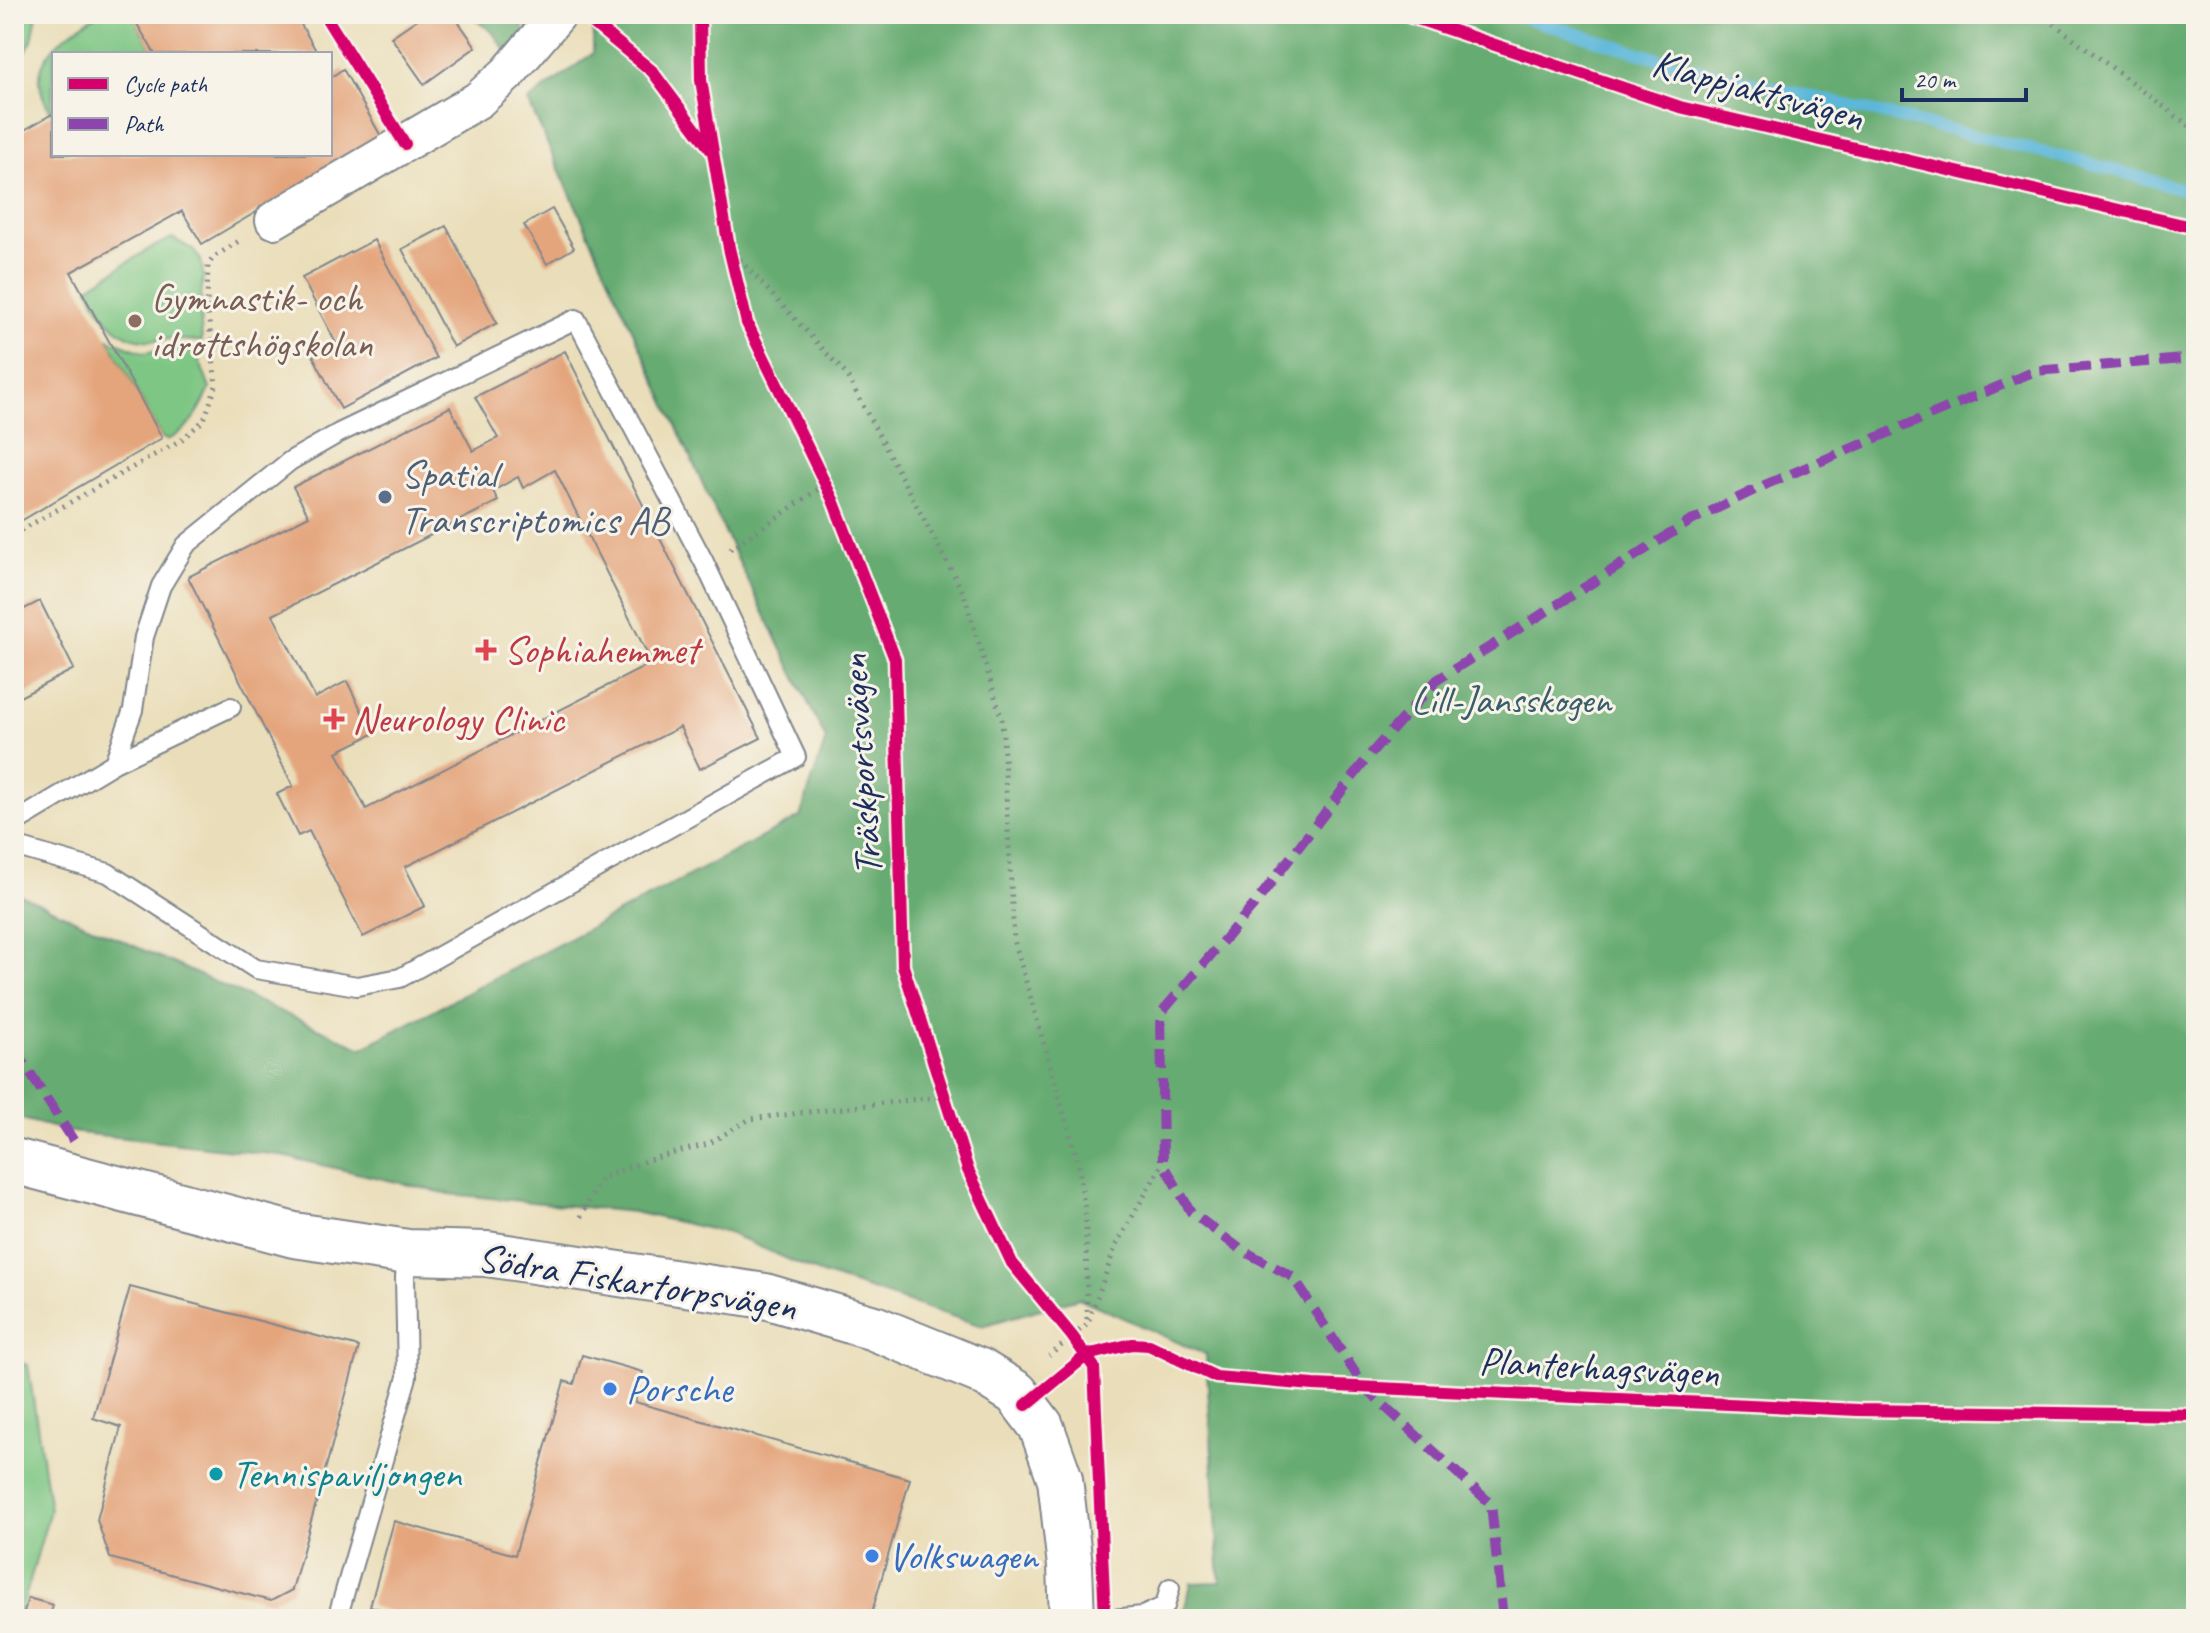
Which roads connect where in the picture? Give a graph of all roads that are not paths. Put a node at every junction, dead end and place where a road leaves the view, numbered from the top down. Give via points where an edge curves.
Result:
1 (558, 14) edge
2 (274, 220) dead end
3 (231, 707) dead end
4 (114, 763) junction
5 (14, 823) edge
6 (14, 846) edge
7 (14, 1161) edge
8 (408, 1252) junction
9 (1170, 1588) dead end
10 (342, 1618) edge
11 (1072, 1619) edge
12 (1112, 1619) edge

1 - 2 street via 478,100
3 - 4 lane
4 - 5 lane
4 - 6 lane via 133,710 144,637 161,586 186,545 290,461 576,319 704,562 796,757 400,978 357,986 256,969 108,873
7 - 8 street, Södra Fiskartorpsvägen via 294,1235
8 - 10 lane via 407,1377
8 - 11 street, Södra Fiskartorpsvägen via 487,1254 765,1296 874,1328 980,1371 1016,1393 1041,1426 1060,1479
9 - 12 lane via 1165,1606 1143,1616

